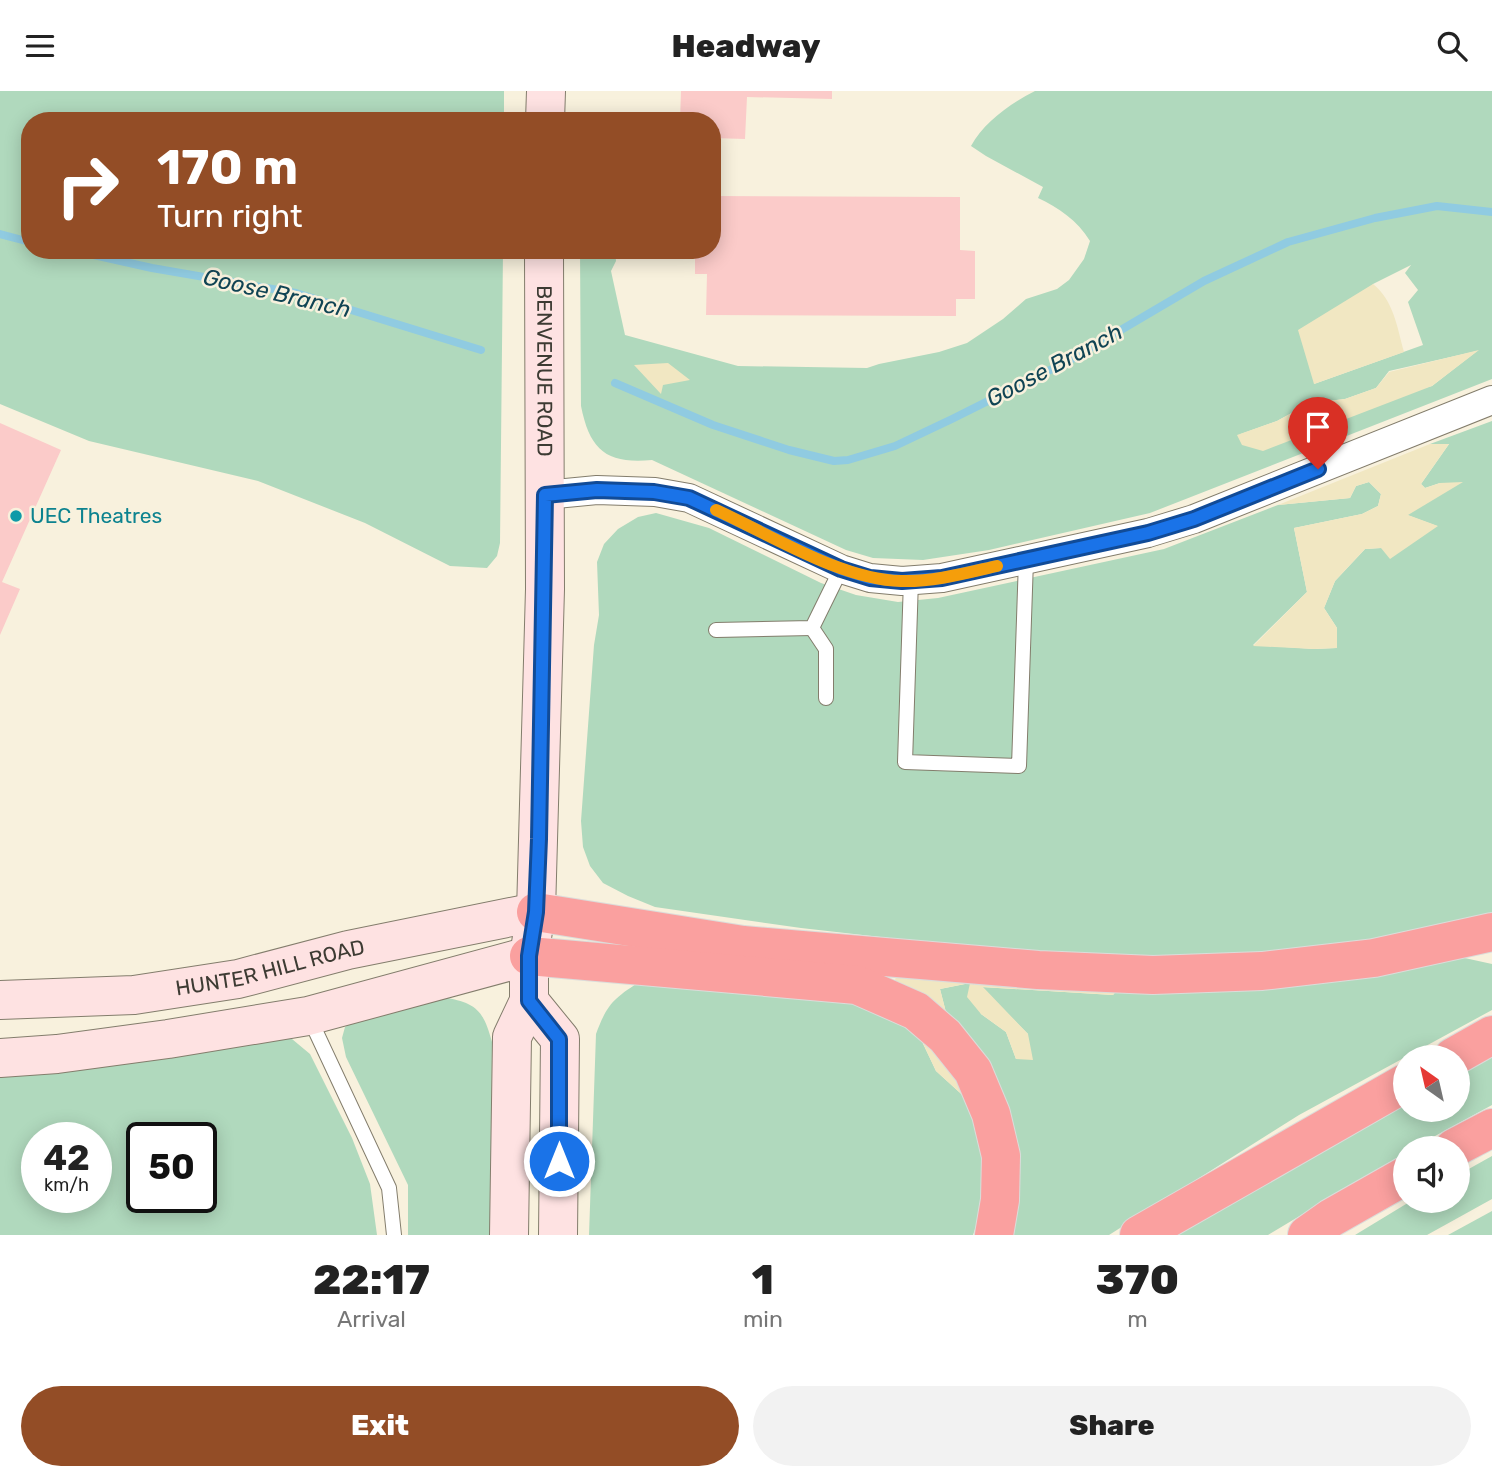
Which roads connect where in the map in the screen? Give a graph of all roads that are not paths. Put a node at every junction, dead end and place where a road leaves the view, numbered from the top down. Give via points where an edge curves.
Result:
1 (546, 91) edge
2 (545, 112) edge
3 (544, 259) edge
4 (1492, 400) edge
5 (545, 495) junction
6 (1026, 560) junction
7 (841, 569) junction
8 (911, 580) junction
9 (812, 628) junction
10 (716, 629) dead end
11 (826, 698) dead end
12 (536, 912) junction
13 (1492, 932) edge
14 (529, 956) junction
15 (0, 1000) edge
16 (529, 1001) junction
17 (308, 1016) junction
18 (1492, 1035) edge
19 (1470, 1047) edge
20 (0, 1058) edge
21 (1393, 1090) edge
22 (1492, 1128) edge
23 (1470, 1140) edge
24 (1393, 1183) edge
25 (394, 1235) edge
26 (509, 1235) edge
27 (558, 1235) edge
28 (994, 1235) edge
29 (1139, 1235) edge
30 (1307, 1235) edge

1 - 2 main road
3 - 5 main road, BENVENUE ROAD
4 - 6 street via 1194,519
5 - 7 street via 597,490 689,498
5 - 12 main road, BENVENUE ROAD
6 - 8 street
6 - 8 lane via 1019,766 905,762
7 - 8 street via 870,578
7 - 9 lane
9 - 10 lane
9 - 11 lane via 826,649
12 - 13 highway via 743,945 1038,971 1153,975 1262,971 1374,958
12 - 14 main road, BENVENUE ROAD
12 - 15 main road, HUNTER HILL ROAD via 348,950 238,979 134,995
14 - 16 main road, BENVENUE ROAD
14 - 17 main road
14 - 28 highway via 857,985 916,1011 946,1037 973,1071 990,1114 1001,1156
16 - 26 main road via 512,1037
16 - 27 main road via 559,1039
17 - 20 main road via 94,1049
17 - 25 lane via 389,1188
18 - 19 highway
21 - 29 highway
22 - 23 highway
24 - 30 highway

